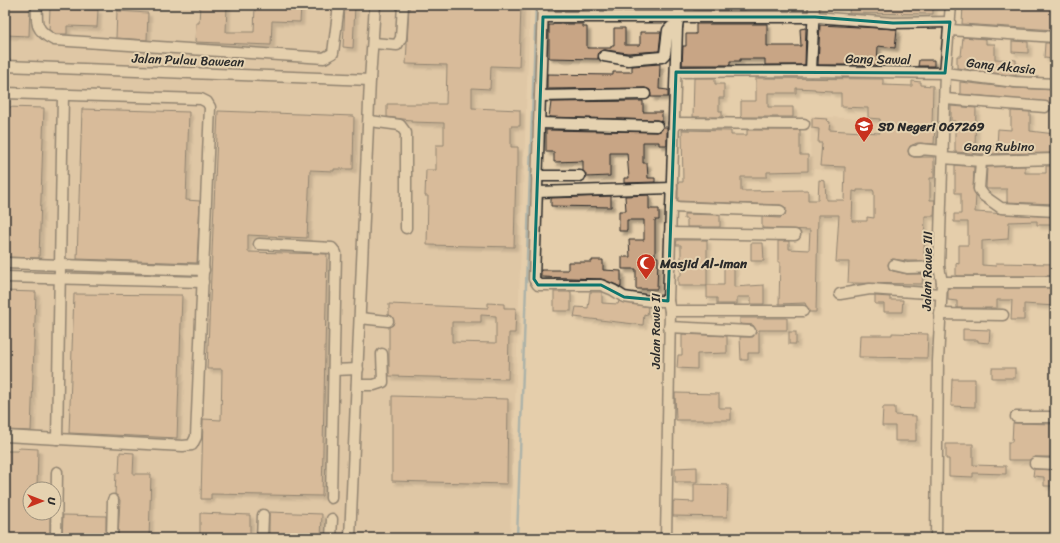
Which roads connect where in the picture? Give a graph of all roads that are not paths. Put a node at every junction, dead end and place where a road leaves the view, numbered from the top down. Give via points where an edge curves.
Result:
1 (37, 5) edge
2 (339, 5) edge
3 (375, 5) edge
4 (403, 5) edge
5 (543, 5) edge
6 (680, 5) edge
7 (814, 5) edge
8 (951, 5) edge
9 (543, 17) junction
10 (814, 17) junction
11 (678, 22) junction
12 (950, 26) junction
13 (1055, 37) edge
14 (373, 44) junction
15 (604, 56) dead end
16 (5, 66) edge
17 (811, 71) junction
18 (676, 72) junction
19 (945, 73) junction
20 (370, 80) junction
21 (1055, 84) edge
22 (5, 93) edge
23 (645, 94) dead end
24 (63, 95) junction
25 (540, 96) junction
26 (945, 99) junction
27 (1045, 107) dead end
28 (370, 121) junction
29 (539, 123) junction
30 (674, 123) junction
31 (804, 124) dead end
32 (657, 126) dead end
33 (914, 151) dead end
34 (943, 154) junction
35 (1055, 159) edge
36 (981, 161) junction
37 (537, 176) junction
38 (580, 176) dead end
39 (672, 188) junction
40 (537, 192) junction
41 (671, 207) junction
42 (780, 211) dead end
43 (1055, 211) edge
44 (406, 228) dead end
45 (670, 233) junction
46 (795, 235) dead end
47 (259, 244) dead end
48 (5, 263) edge
49 (60, 265) junction
50 (894, 265) dead end
51 (939, 267) junction
52 (204, 270) junction
53 (5, 276) edge
54 (60, 278) junction
55 (204, 282) junction
56 (942, 282) junction
57 (1055, 282) edge
58 (840, 294) dead end
59 (941, 294) junction
60 (669, 306) junction
61 (803, 311) dead end
62 (940, 314) junction
63 (1003, 315) dead end
64 (360, 318) junction
65 (388, 321) dead end
66 (669, 327) junction
67 (750, 331) dead end
68 (382, 354) dead end
69 (358, 369) junction
70 (334, 370) junction
71 (357, 385) junction
72 (1016, 417) dead end
73 (1055, 418) edge
74 (5, 436) edge
75 (57, 439) junction
76 (1035, 463) dead end
77 (1055, 464) edge
78 (57, 472) dead end
79 (331, 498) dead end
80 (113, 500) dead end
81 (263, 515) dead end
82 (332, 519) dead end
83 (56, 538) edge
84 (112, 538) edge
85 (262, 538) edge
86 (331, 538) edge
87 (350, 538) edge
88 (666, 538) edge
89 (936, 538) edge

1 - 2 street via 36,21 42,34 54,40 324,58 333,53
3 - 14 street
4 - 14 street via 401,38 397,45
5 - 9 street
6 - 11 street, Jalan Rawe II
7 - 10 street
8 - 12 street, Jalan Rawe III
9 - 11 street
9 - 25 street
10 - 11 street
10 - 12 street
10 - 17 street
11 - 15 street via 668,30 665,54 662,57 628,60
11 - 18 street, Jalan Rawe II
12 - 13 street
12 - 19 street, Jalan Rawe III
14 - 20 street
16 - 20 street, Jalan Pulau Bawean
17 - 18 street, Gang Sawal
17 - 19 street, Gang Sawal
18 - 30 street, Jalan Rawe II
19 - 21 street, Gang Akasia
19 - 26 street, Jalan Rawe III
20 - 28 street
22 - 24 street
23 - 25 street
24 - 49 street
24 - 52 street via 201,99 207,102 210,107
25 - 29 street
26 - 27 street
26 - 34 street, Jalan Rawe III
28 - 44 street via 400,125 406,133
28 - 64 street
29 - 32 street
29 - 37 street
30 - 31 street
30 - 39 street, Jalan Rawe II
33 - 34 street, Gang Rubino via 920,149
34 - 36 street, Gang Rubino
34 - 51 street, Jalan Rawe III
35 - 36 street, Gang Rubino
36 - 43 street via 979,189 984,196 1001,208
37 - 38 street
37 - 40 street
39 - 40 street
39 - 41 street, Jalan Rawe II
40 - 60 street via 535,283 601,285 624,297
41 - 42 street
41 - 45 street, Jalan Rawe II
45 - 46 street
45 - 60 street, Jalan Rawe II
47 - 70 street via 332,248 336,253
48 - 49 street
49 - 52 street
49 - 54 street
50 - 51 street via 907,268
51 - 56 street, Jalan Rawe III
52 - 55 street
53 - 54 street
54 - 55 street
54 - 75 street
55 - 75 street via 196,437 192,445
56 - 57 street
56 - 59 street, Jalan Rawe III
58 - 59 street via 870,289
59 - 62 street, Jalan Rawe III
60 - 61 street
60 - 66 street, Jalan Rawe II
62 - 63 street
62 - 89 street, Jalan Rawe III
64 - 65 street
64 - 69 street
66 - 67 street
66 - 88 street, Jalan Rawe II
68 - 71 street via 383,382
69 - 70 street
69 - 71 street
70 - 79 street
71 - 87 street
72 - 73 street
74 - 75 street
76 - 77 street
78 - 83 street
80 - 84 street
81 - 85 street
82 - 86 street

